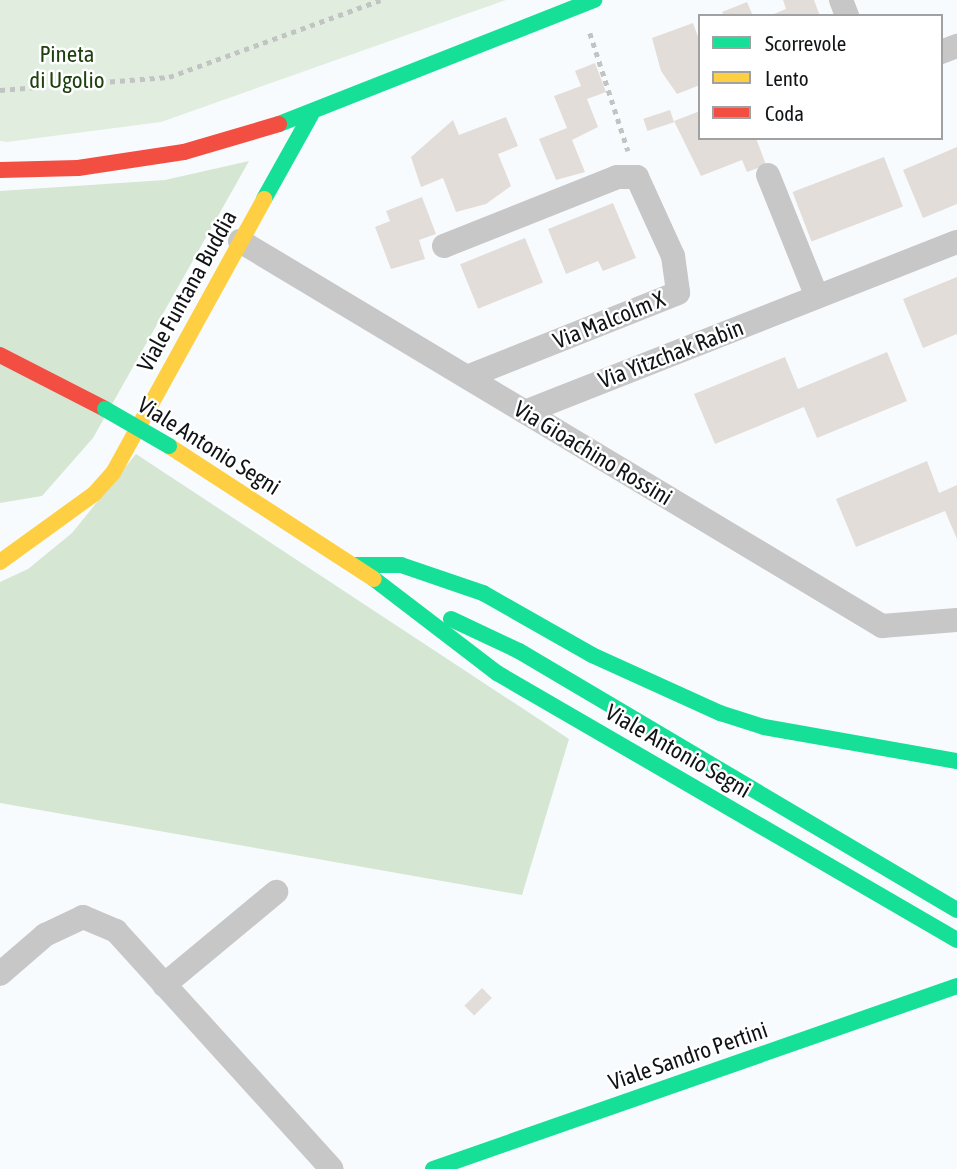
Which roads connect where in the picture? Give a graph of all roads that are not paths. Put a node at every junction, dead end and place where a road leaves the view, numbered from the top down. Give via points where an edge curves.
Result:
1 (588, 3) edge
2 (311, 115) junction
3 (0, 170) edge
4 (768, 175) dead end
5 (240, 241) junction
6 (957, 242) edge
7 (444, 246) dead end
8 (817, 297) junction
9 (0, 355) edge
10 (467, 377) junction
11 (525, 412) junction
12 (13, 532) dead end
13 (34, 536) junction
14 (0, 562) edge
15 (356, 565) junction
16 (386, 588) junction
17 (957, 620) edge
18 (957, 761) edge
19 (276, 892) dead end
20 (957, 910) edge
21 (957, 940) edge
22 (0, 974) edge
23 (164, 985) junction
24 (957, 986) edge
25 (332, 1169) edge
26 (433, 1169) edge

1 - 2 main road
2 - 3 main road via 184,152 78,168
2 - 5 main road, Viale Funtana Buddia
4 - 8 street
5 - 10 street, Via Gioachino Rossini
5 - 13 main road, Viale Funtana Buddia via 113,473 94,494
6 - 8 street, Via Yitzchak Rabin
7 - 10 street, Via Malcolm X via 617,177 637,177 666,236 678,293
8 - 11 street, Via Yitzchak Rabin
9 - 15 main road, Viale Antonio Segni, bridge via 169,446
10 - 11 street, Via Gioachino Rossini
11 - 17 street, Via Gioachino Rossini via 882,625
12 - 13 main road
13 - 14 main road, Viale Funtana Buddia
15 - 16 main road, Viale Antonio Segni
15 - 18 main road via 401,565 483,593 592,655 720,713 764,727
16 - 20 main road, Viale Antonio Segni via 519,650
16 - 21 main road, Viale Antonio Segni via 497,673
19 - 23 street
22 - 23 street via 45,935 83,918 116,931
23 - 25 street
24 - 26 main road, Viale Sandro Pertini

